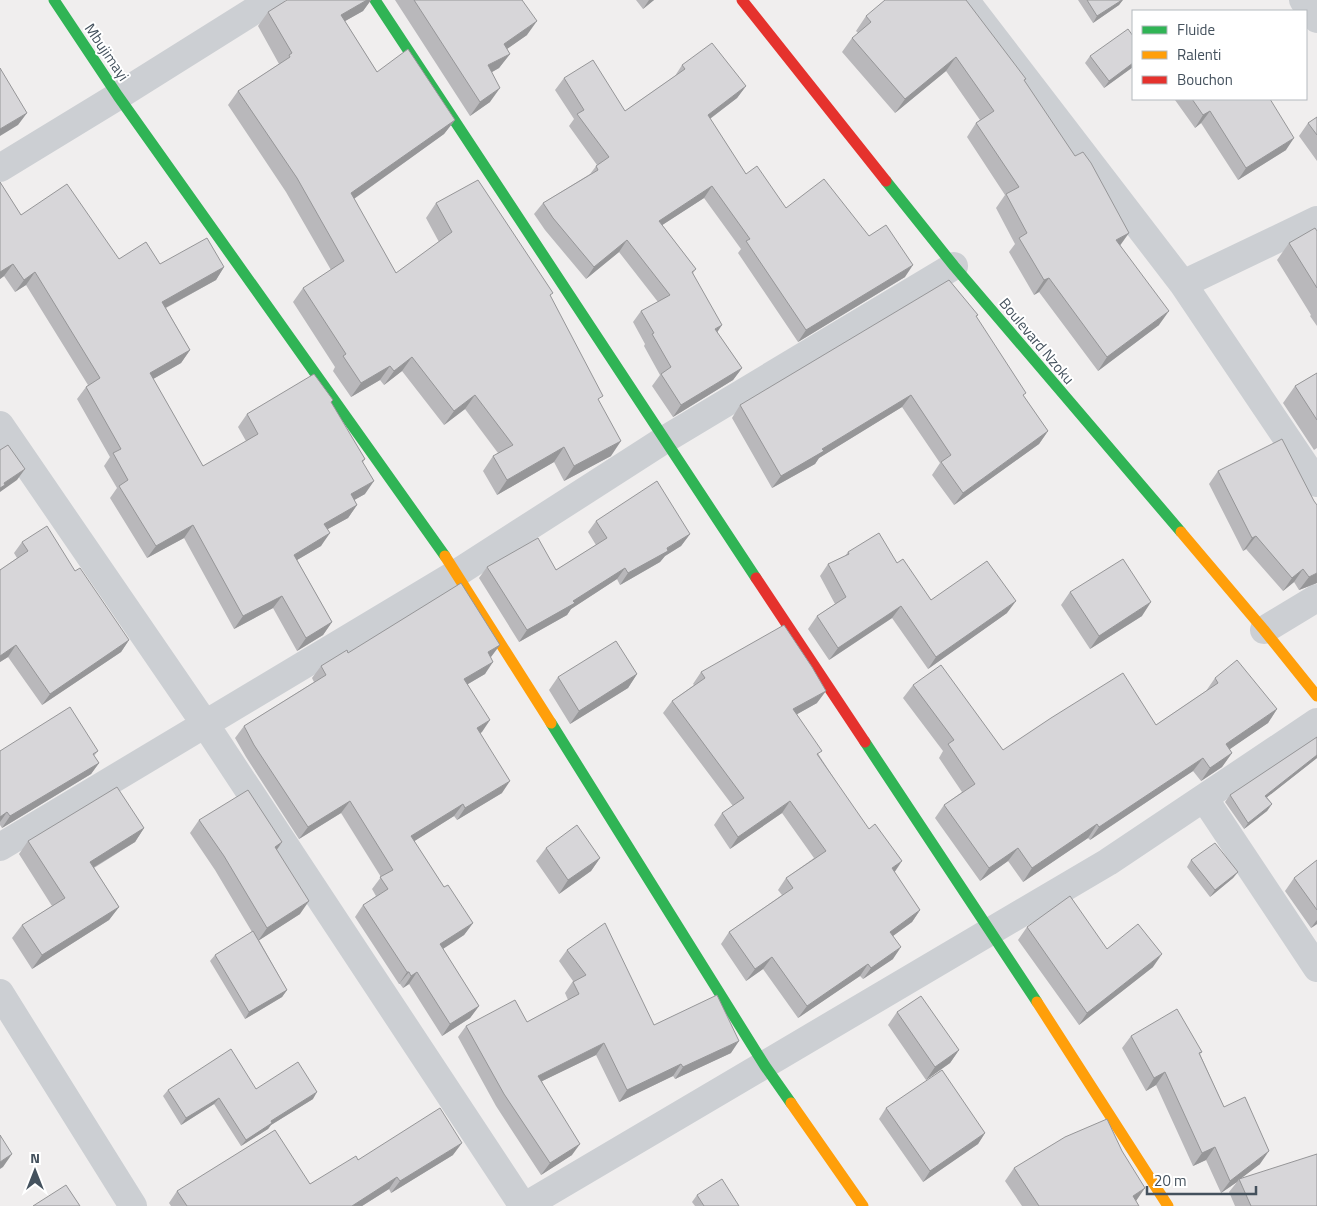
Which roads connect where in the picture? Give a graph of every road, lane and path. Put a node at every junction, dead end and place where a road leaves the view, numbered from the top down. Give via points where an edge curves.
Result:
1 (54, 0) edge
2 (271, 0) edge
3 (375, 0) edge
4 (742, 0) edge
5 (965, 0) edge
6 (1304, 0) edge
7 (1317, 19) edge
8 (118, 96) junction
9 (0, 168) edge
10 (1317, 220) edge
11 (954, 266) junction
12 (1182, 284) junction
13 (0, 426) edge
14 (664, 440) junction
15 (1317, 483) edge
16 (457, 573) junction
17 (1317, 598) edge
18 (1264, 630) junction
19 (1317, 696) edge
20 (1317, 722) edge
21 (205, 724) junction
22 (1204, 798) junction
23 (0, 847) edge
24 (991, 931) junction
25 (1317, 968) edge
26 (0, 993) edge
27 (764, 1066) junction
28 (133, 1206) edge
29 (524, 1206) edge
30 (862, 1206) edge
31 (1168, 1206) edge

1 - 8 street, Mbujimayi
2 - 8 street
3 - 14 street
4 - 11 street, Boulevard Nzoku
5 - 12 street
6 - 7 street
8 - 9 street
8 - 16 street, Mbujimayi
10 - 12 street
11 - 14 street
11 - 18 street, Boulevard Nzoku
12 - 15 street
13 - 21 street
14 - 16 street
14 - 24 street
16 - 21 street
16 - 27 street, Mbujimayi
17 - 18 street
18 - 19 street, Boulevard Nzoku
20 - 22 street
21 - 23 street
21 - 29 street
22 - 24 street via 1108,862
22 - 25 street
24 - 27 street
24 - 31 street
26 - 28 street
27 - 29 street
27 - 30 street, Mbujimayi

